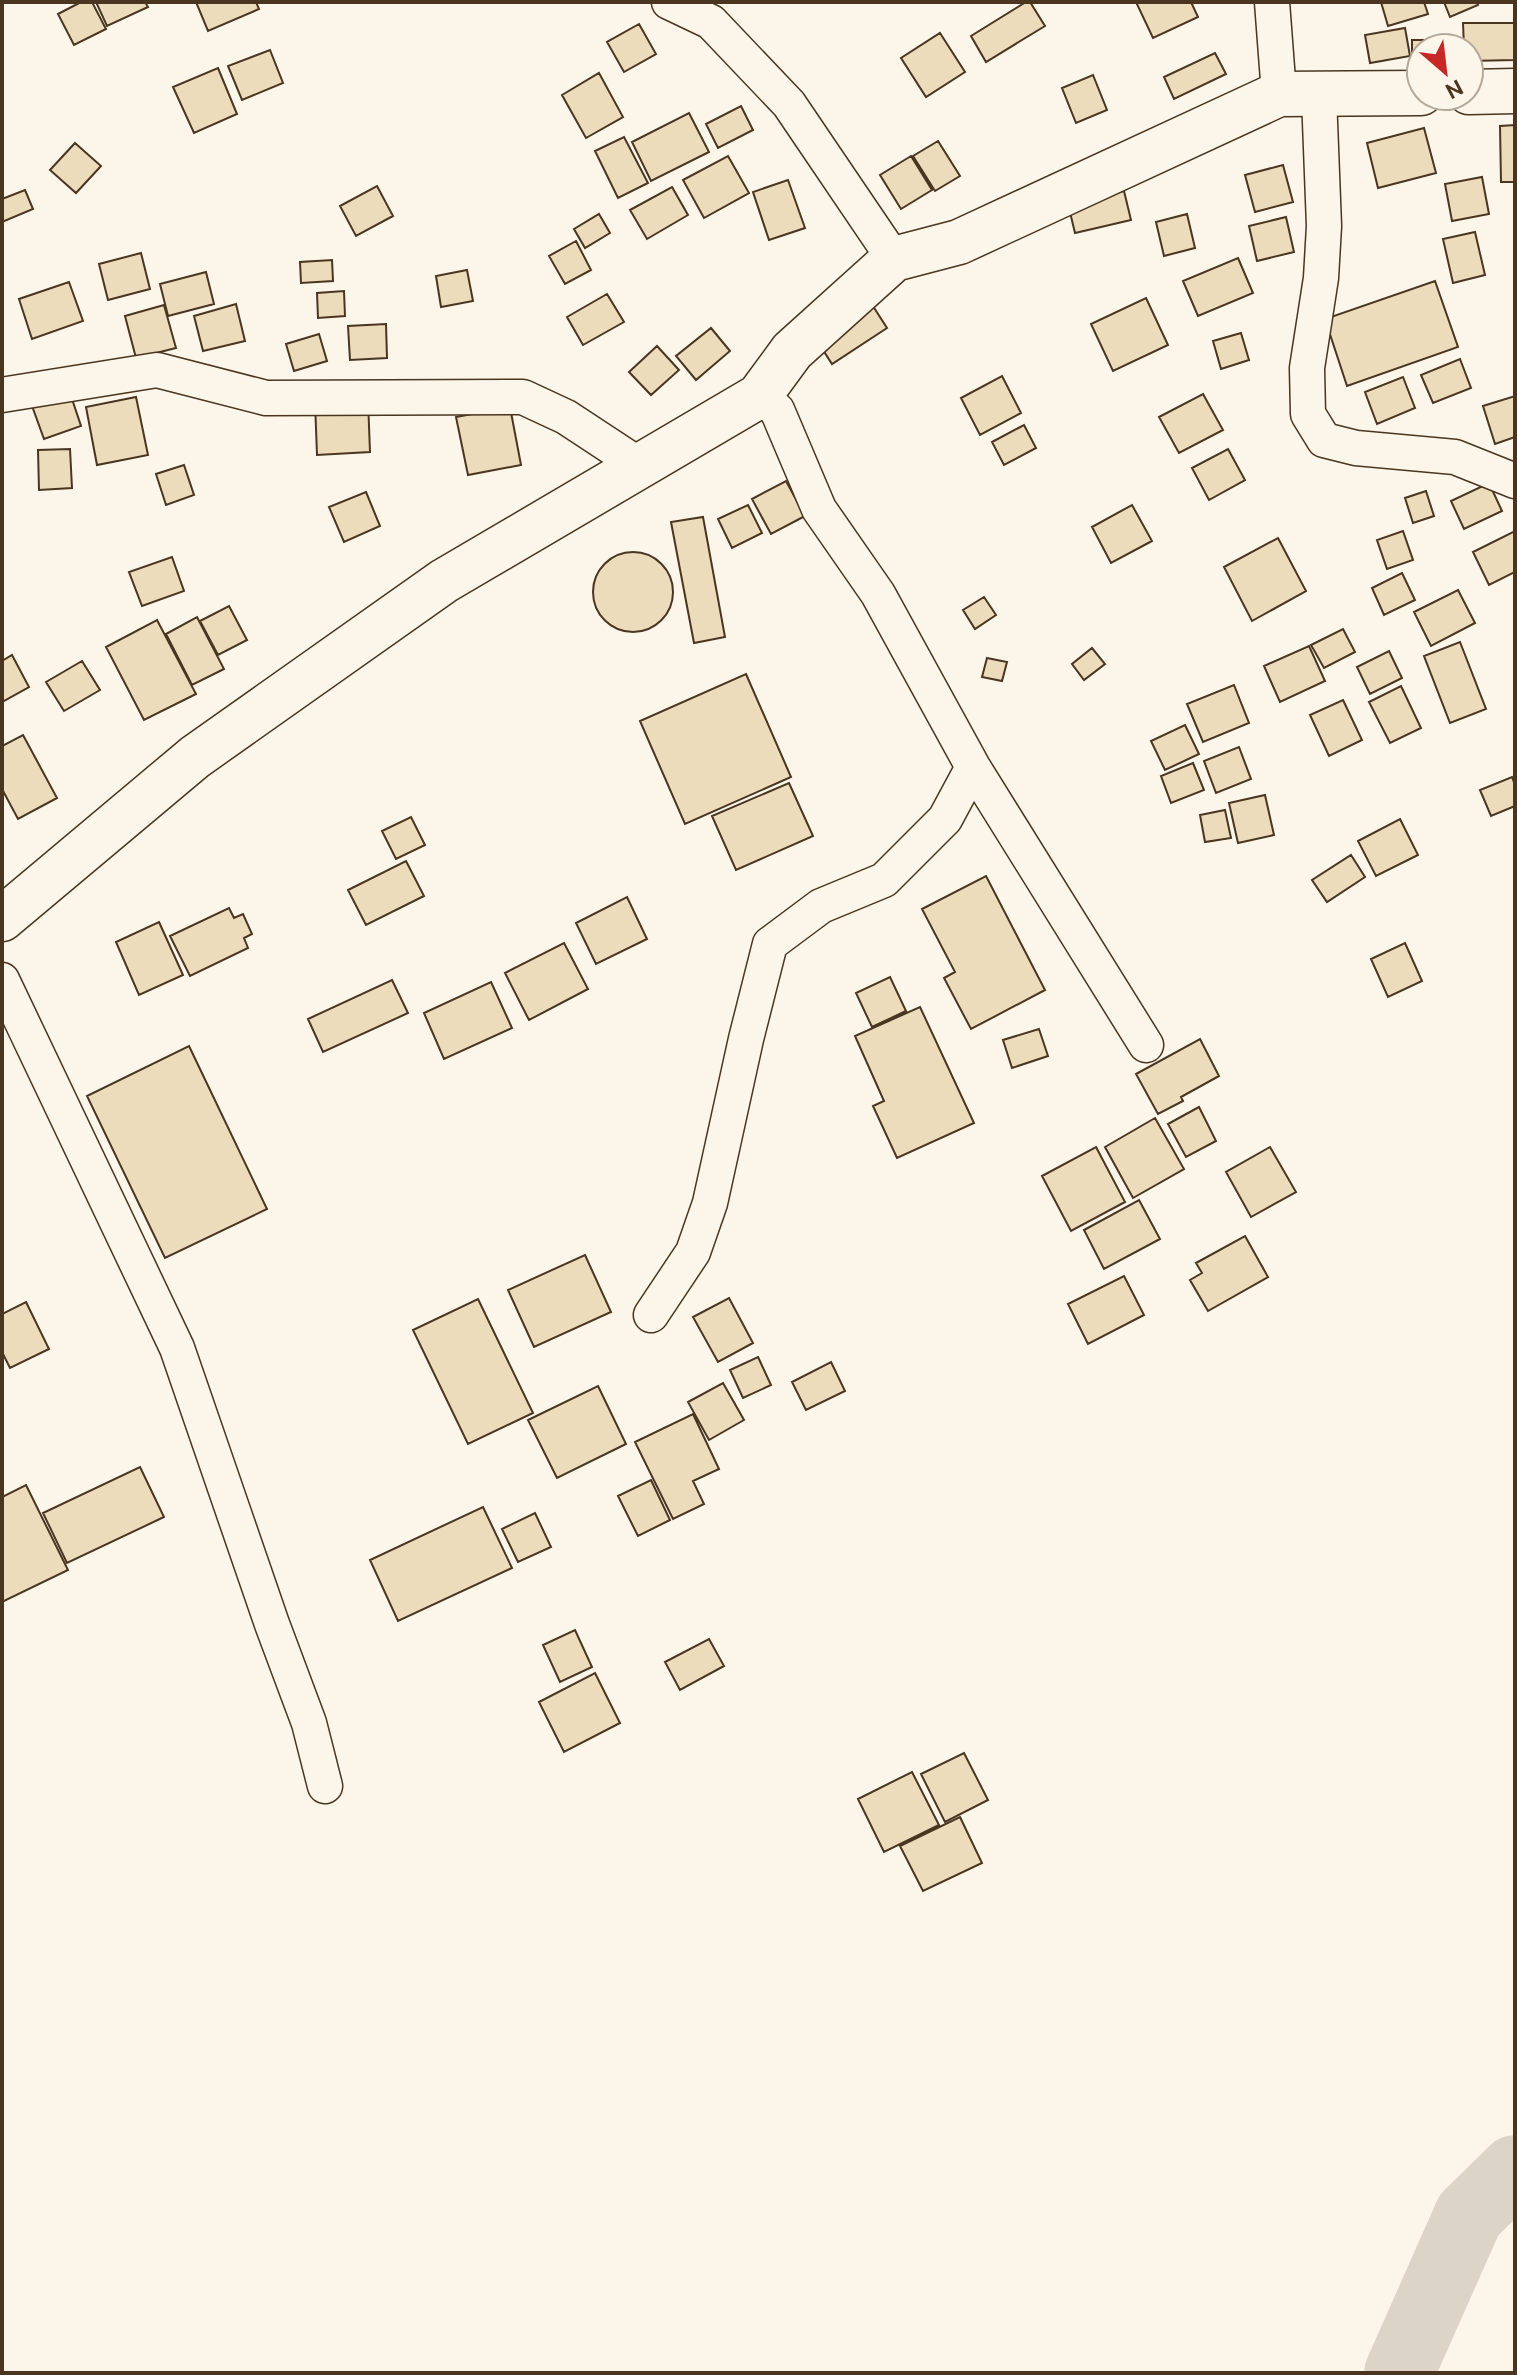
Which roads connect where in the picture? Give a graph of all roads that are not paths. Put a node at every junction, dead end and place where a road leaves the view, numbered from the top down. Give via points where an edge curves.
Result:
1 (669, 2) edge
2 (1272, 2) edge
3 (1515, 91) edge
4 (1485, 92) edge
5 (1405, 93) edge
6 (1299, 95) junction
7 (894, 259) junction
8 (2, 395) edge
9 (759, 396) junction
10 (642, 467) junction
11 (1515, 481) edge
12 (973, 767) junction
13 (2, 919) edge
14 (2, 980) edge
15 (1146, 1045) dead end
16 (651, 1315) dead end
17 (325, 1786) dead end

1 - 7 street via 711,22 789,104
2 - 6 street
3 - 4 street
5 - 6 street
6 - 7 street via 959,242
6 - 11 street via 1324,226 1307,368 1308,414 1324,440 1455,457
7 - 9 street via 792,351
8 - 10 street via 157,370 266,398 523,397 566,417
9 - 10 street
9 - 12 street via 777,410 819,509 878,594
10 - 13 street via 444,581 195,757
12 - 15 street
12 - 16 street via 945,819 884,880 821,906 770,944 710,1203 693,1252
14 - 17 street via 177,1348 309,1723

